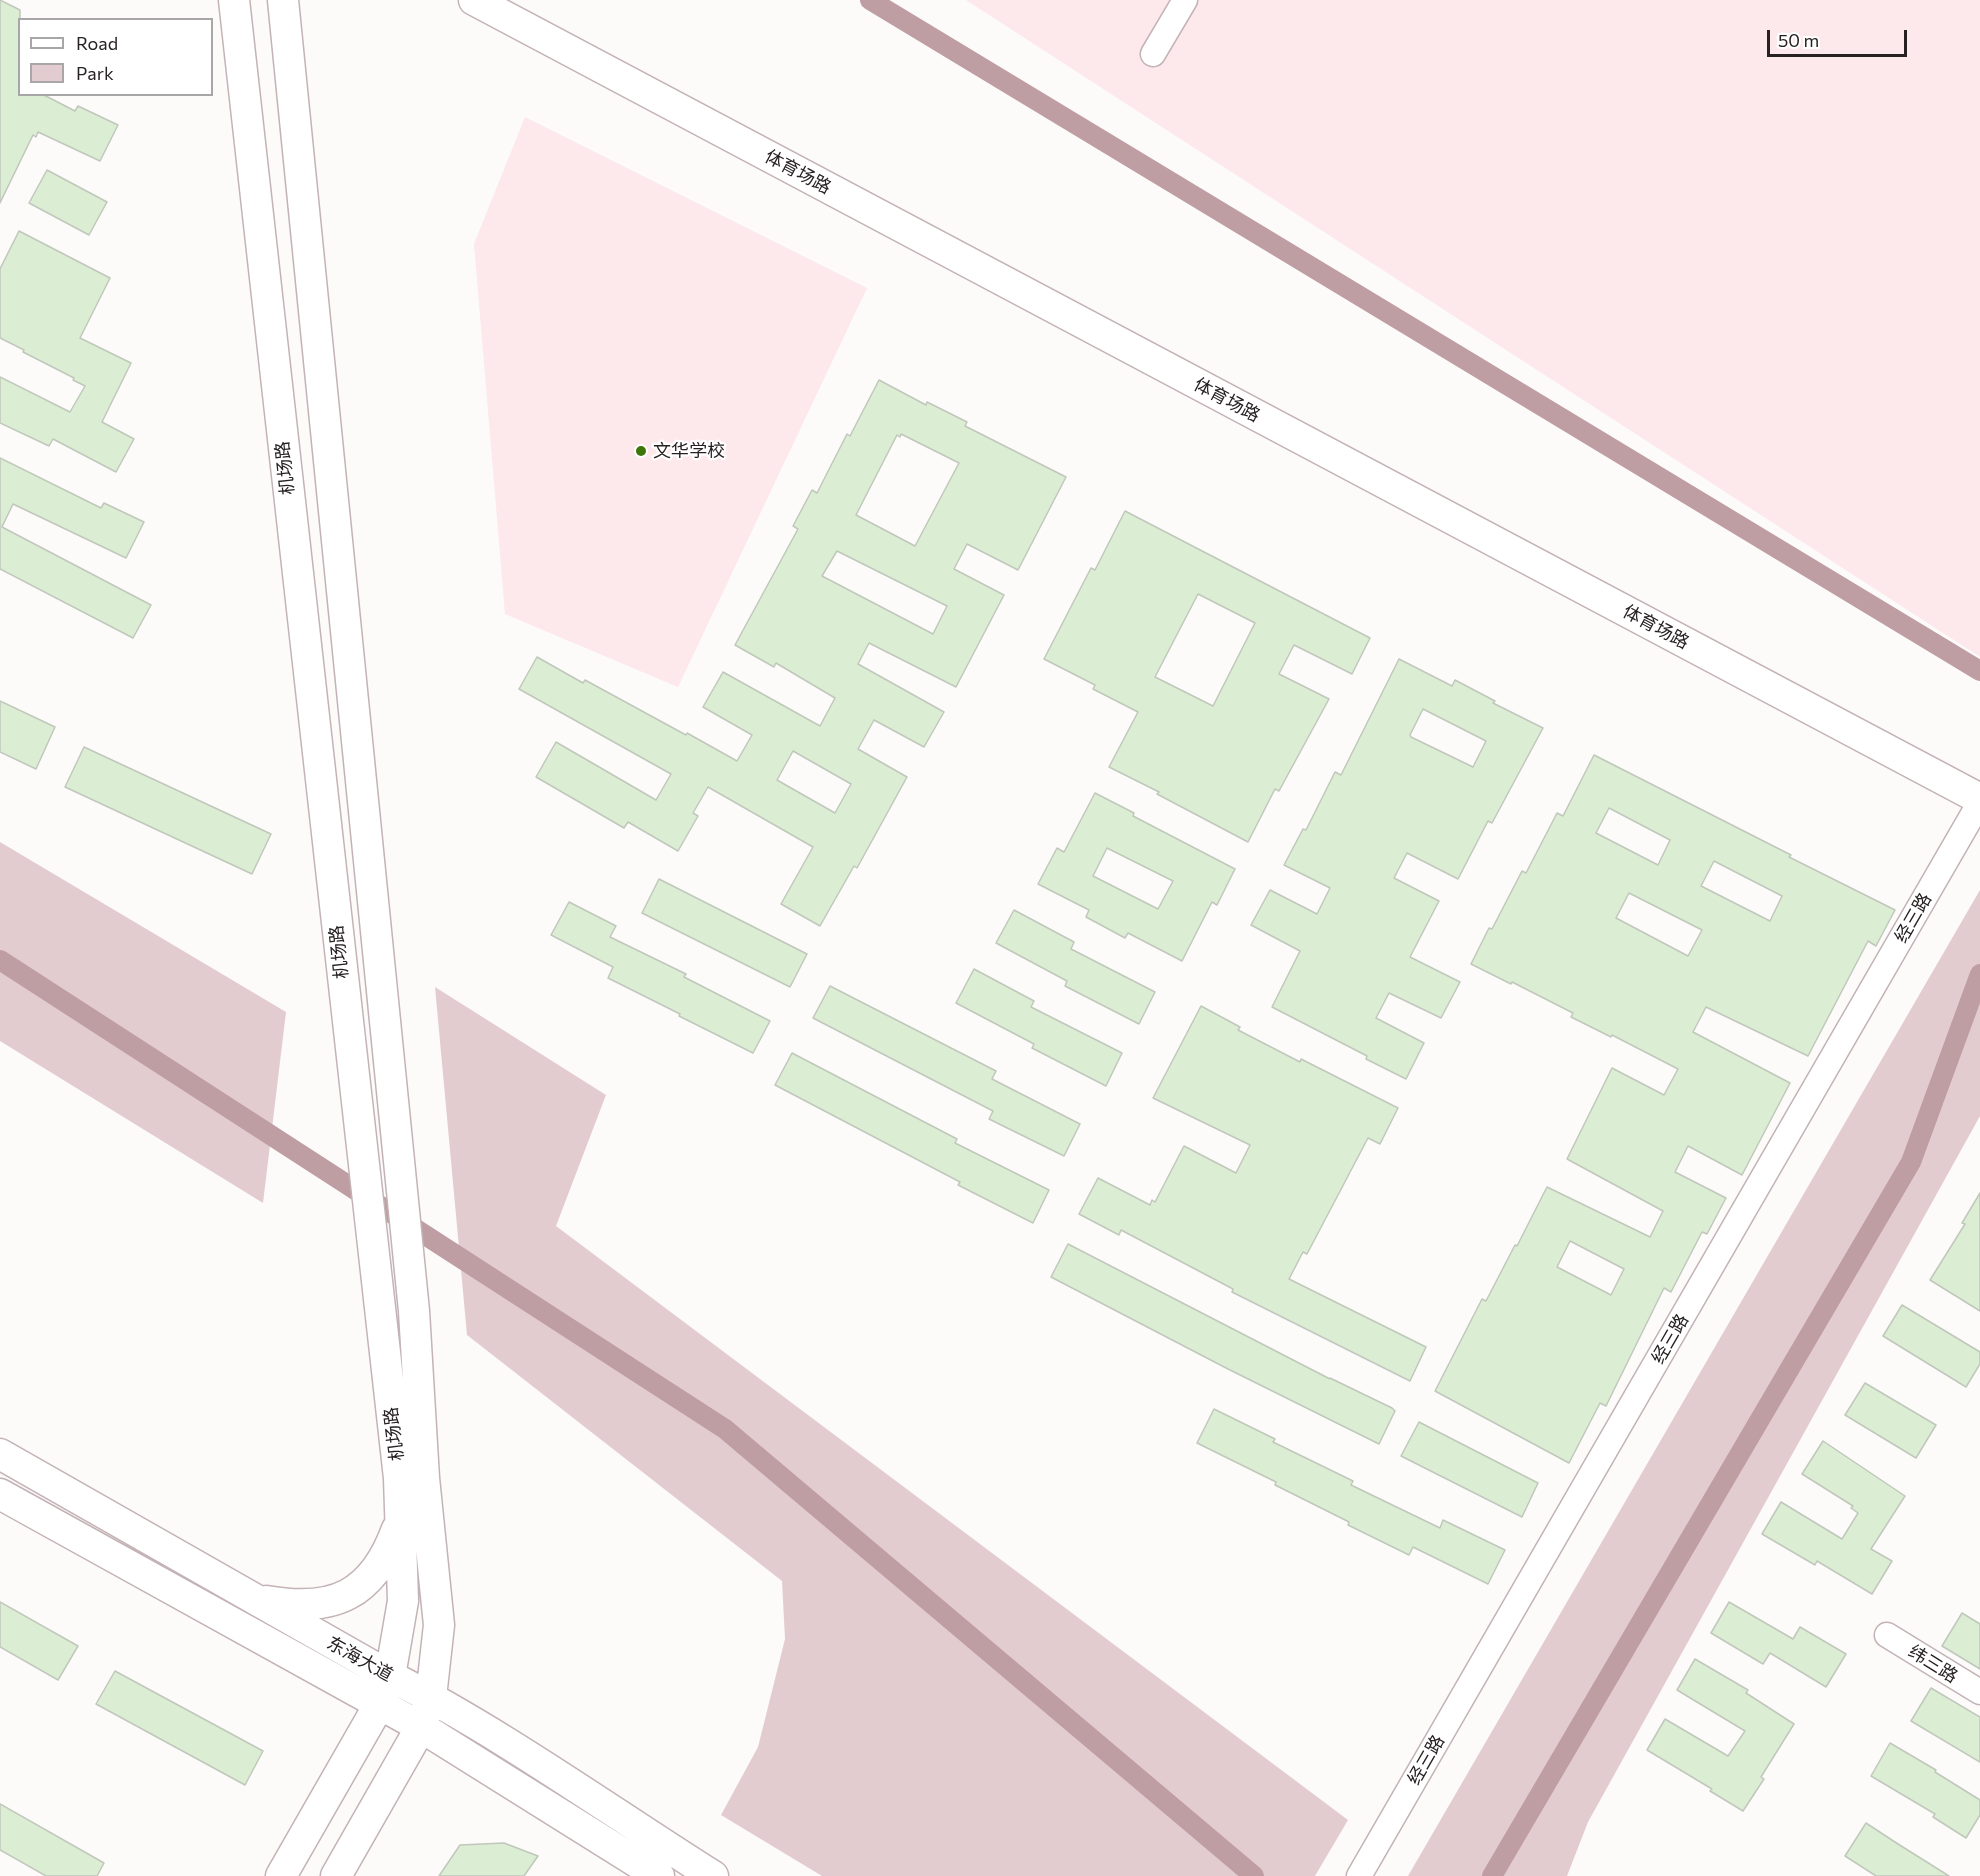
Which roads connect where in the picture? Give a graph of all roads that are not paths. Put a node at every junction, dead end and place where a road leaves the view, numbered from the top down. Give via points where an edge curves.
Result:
1 (234, 0) edge
2 (282, 0) edge
3 (474, 0) edge
4 (1185, 0) edge
5 (1154, 54) dead end
6 (1980, 801) edge
7 (0, 1454) edge
8 (0, 1494) edge
9 (400, 1521) junction
10 (253, 1598) junction
11 (1887, 1635) dead end
12 (390, 1676) junction
13 (1980, 1692) edge
14 (431, 1697) junction
15 (379, 1705) junction
16 (421, 1727) junction
17 (281, 1876) edge
18 (336, 1876) edge
19 (659, 1876) edge
20 (713, 1876) edge
21 (1359, 1876) edge

1 - 9 main road, 机场路 via 399,1478
2 - 14 main road, 机场路 via 414,1311 438,1625
3 - 6 main road, 体育场路
4 - 5 street
6 - 21 street, 经三路
7 - 10 main road, 东海大道
8 - 15 main road, 东海大道
9 - 10 main road via 390,1549 375,1572 354,1592 320,1604 285,1604
9 - 12 main road, 机场路 via 403,1601
10 - 12 main road, 东海大道
11 - 13 street, 纬三路
12 - 14 main road, 东海大道
12 - 15 main road, 机场路
14 - 16 main road, 机场路
14 - 20 main road, 东海大道
15 - 16 main road, 东海大道
15 - 17 main road, 机场路
16 - 18 main road, 机场路
16 - 19 main road, 东海大道

